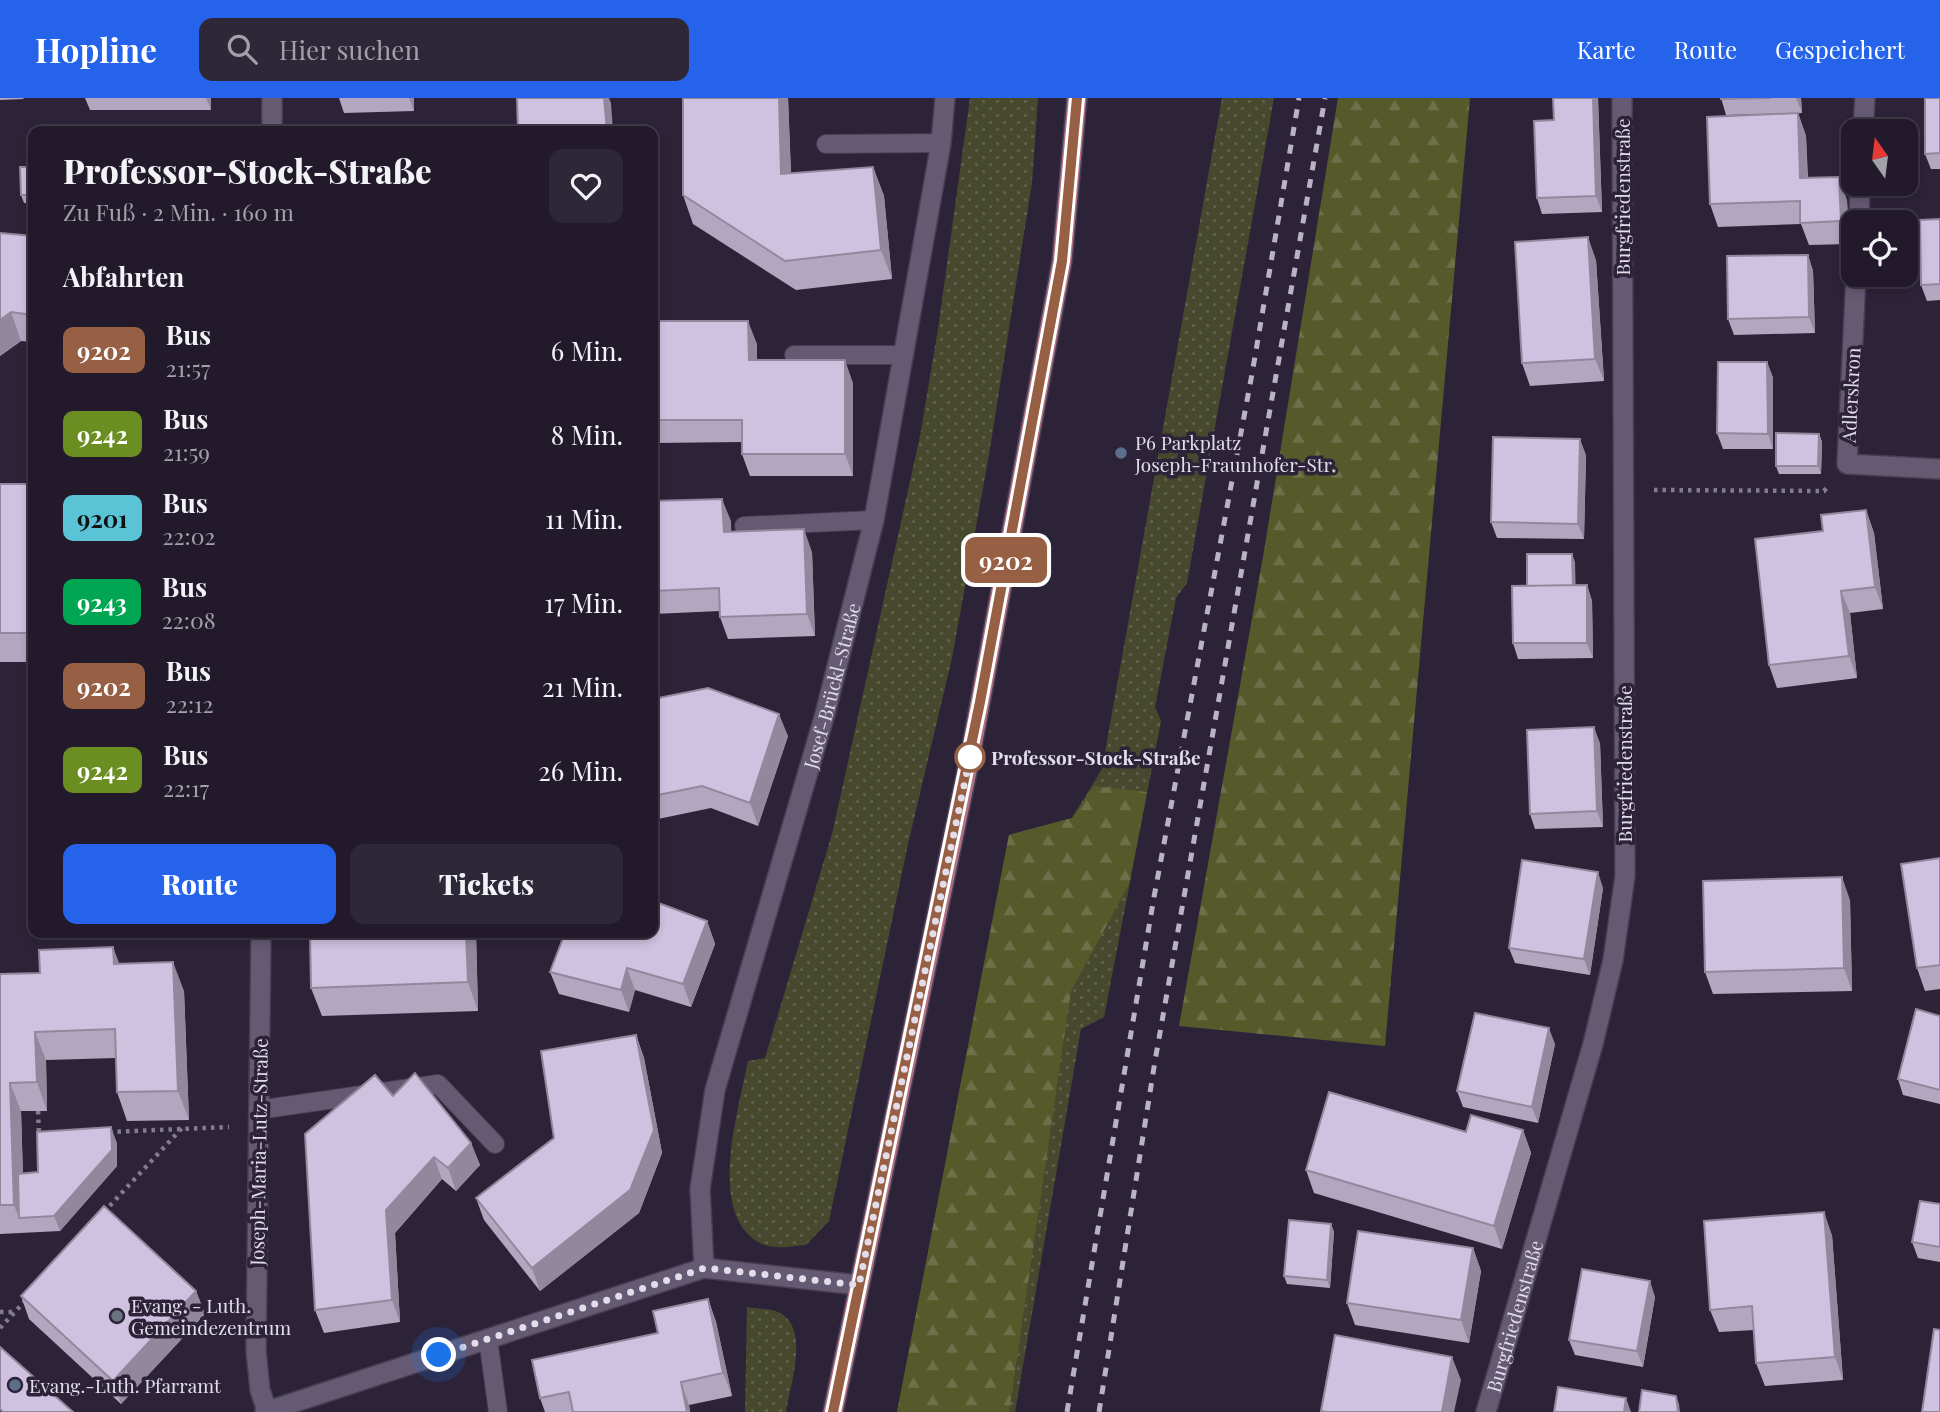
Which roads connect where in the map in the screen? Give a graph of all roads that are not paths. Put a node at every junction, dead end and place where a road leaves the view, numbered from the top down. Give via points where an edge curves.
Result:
1 (272, 98) edge
2 (945, 98) edge
3 (1077, 98) edge
4 (1622, 98) edge
5 (1865, 98) edge
6 (1864, 119) edge
7 (272, 126) edge
8 (941, 143) junction
9 (826, 144) dead end
10 (1855, 287) edge
11 (794, 355) dead end
12 (903, 355) junction
13 (1940, 469) edge
14 (874, 520) junction
15 (744, 526) dead end
16 (261, 938) edge
17 (258, 1118) junction
18 (495, 1144) dead end
19 (705, 1268) junction
20 (859, 1285) junction
21 (488, 1339) junction
22 (266, 1412) edge
23 (498, 1412) edge
24 (833, 1412) edge
25 (1486, 1412) edge

1 - 7 street
2 - 8 street, Josef-Brückl-Straße
3 - 20 main road via 1059,275 956,825
4 - 25 street, Burgfriedenstraße via 1625,876 1614,960 1593,1044
5 - 6 street
8 - 9 lane
8 - 12 street, Josef-Brückl-Straße
10 - 13 street, Adlerskron via 1847,464
11 - 12 lane
12 - 14 street, Josef-Brückl-Straße
14 - 15 lane
14 - 19 street, Josef-Brückl-Straße via 825,714 715,1090 700,1189
16 - 17 street, Joseph-Maria-Lutz-Straße
17 - 18 lane via 438,1084
17 - 22 street, Joseph-Maria-Lutz-Straße via 256,1360
19 - 20 street
19 - 21 street
20 - 24 main road
21 - 22 street
21 - 23 lane

